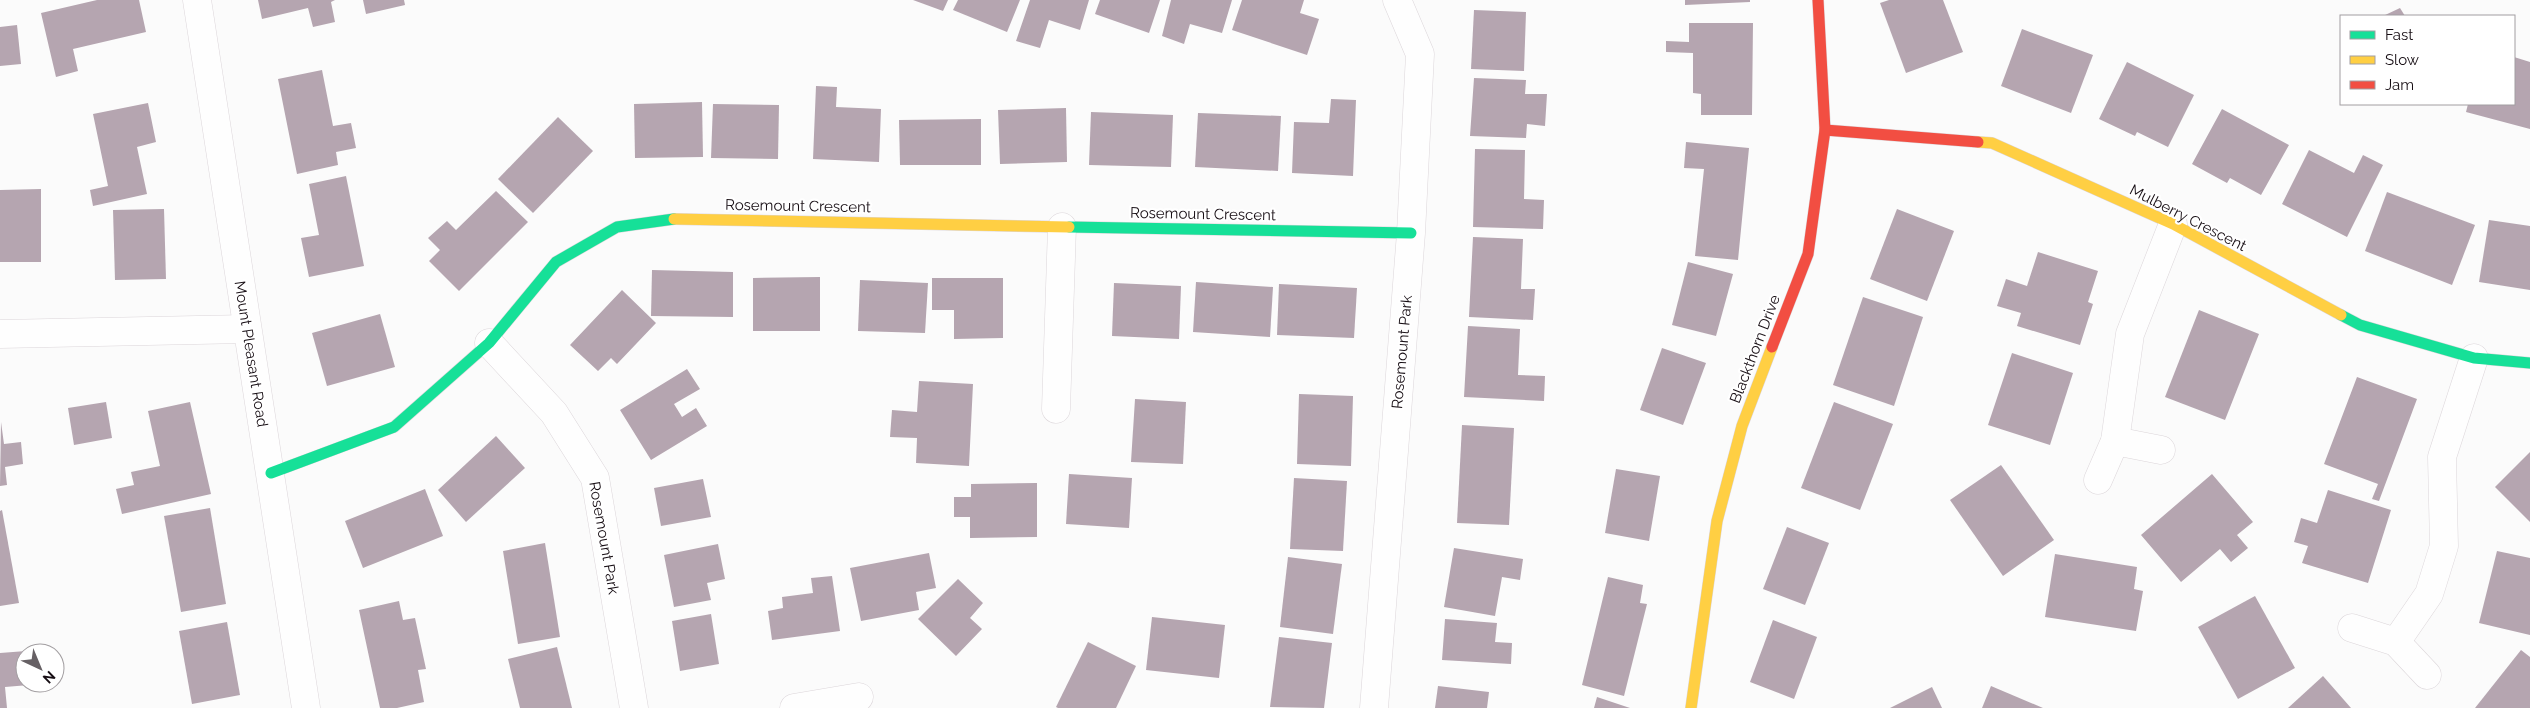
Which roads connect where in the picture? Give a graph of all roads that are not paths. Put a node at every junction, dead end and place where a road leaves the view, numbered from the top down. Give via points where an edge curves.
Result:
1 (197, 0) edge
2 (1397, 0) edge
3 (1818, 0) edge
4 (1825, 130) junction
5 (2173, 224) junction
6 (1062, 226) junction
7 (1412, 233) junction
8 (246, 329) junction
9 (0, 334) edge
10 (489, 342) junction
11 (2474, 358) junction
12 (2530, 363) edge
13 (1056, 409) dead end
14 (2115, 441) junction
15 (2160, 450) dead end
16 (271, 473) junction
17 (2098, 480) dead end
18 (2352, 628) dead end
19 (2396, 642) junction
20 (2427, 675) dead end
21 (860, 697) dead end
22 (306, 708) edge
23 (634, 708) edge
24 (794, 708) edge
25 (1374, 708) edge
26 (1691, 708) edge

1 - 8 street, Mount Pleasant Road
2 - 7 street, Rosemount Park via 1420,54
3 - 4 street, Blackthorn Drive
4 - 5 street, Mulberry Crescent via 1992,143
4 - 26 street, Blackthorn Drive via 1808,254 1742,426 1717,521
5 - 11 street, Mulberry Crescent via 2360,325
5 - 14 street via 2130,334
6 - 7 street, Rosemount Crescent
6 - 10 street, Rosemount Crescent via 666,219 617,227 556,262
6 - 13 street
7 - 25 street, Rosemount Park
8 - 9 street
8 - 16 street, Mount Pleasant Road
10 - 16 street, Rosemount Crescent via 394,428
10 - 23 street, Rosemount Park via 554,413 595,478
11 - 12 street, Mulberry Crescent
11 - 19 street via 2442,457 2444,546 2429,594
14 - 15 street
14 - 17 street
16 - 22 street, Mount Pleasant Road
18 - 19 street
19 - 20 street
21 - 24 street

